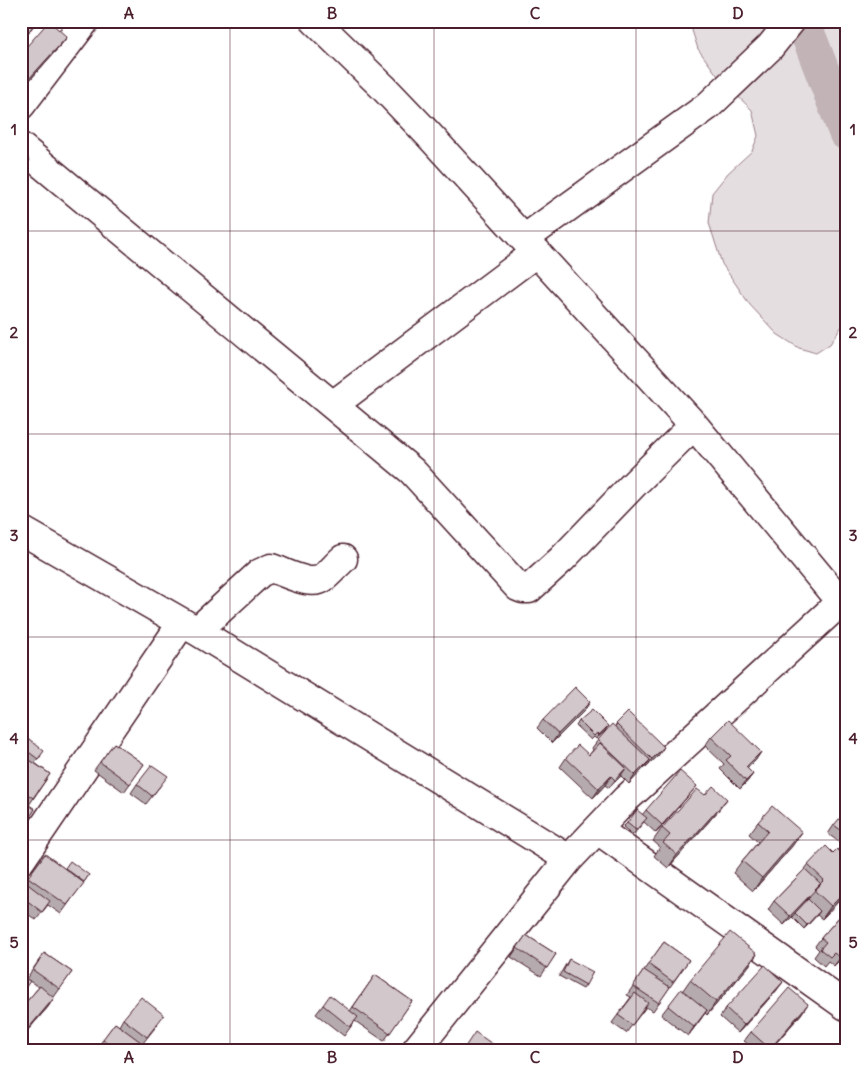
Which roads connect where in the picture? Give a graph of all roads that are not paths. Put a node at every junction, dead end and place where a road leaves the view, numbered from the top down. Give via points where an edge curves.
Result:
1 (85, 21) edge
2 (315, 21) edge
3 (791, 21) edge
4 (21, 105) edge
5 (21, 147) edge
6 (530, 245) junction
7 (333, 405) junction
8 (694, 426) junction
9 (21, 530) edge
10 (342, 559) dead end
11 (190, 627) junction
12 (598, 830) junction
13 (569, 859) junction
14 (21, 860) edge
15 (846, 1006) edge
16 (416, 1050) edge

1 - 4 street
2 - 6 street via 383,87
3 - 6 street via 770,47 708,106
5 - 7 street
6 - 7 street
6 - 8 street
7 - 8 street via 412,471 523,589 529,589 562,559
8 - 12 street via 839,600 838,605 626,799
9 - 11 street
10 - 11 street via 322,579 313,582 271,568
11 - 13 street
11 - 14 street
12 - 13 street
12 - 15 street
13 - 16 street

